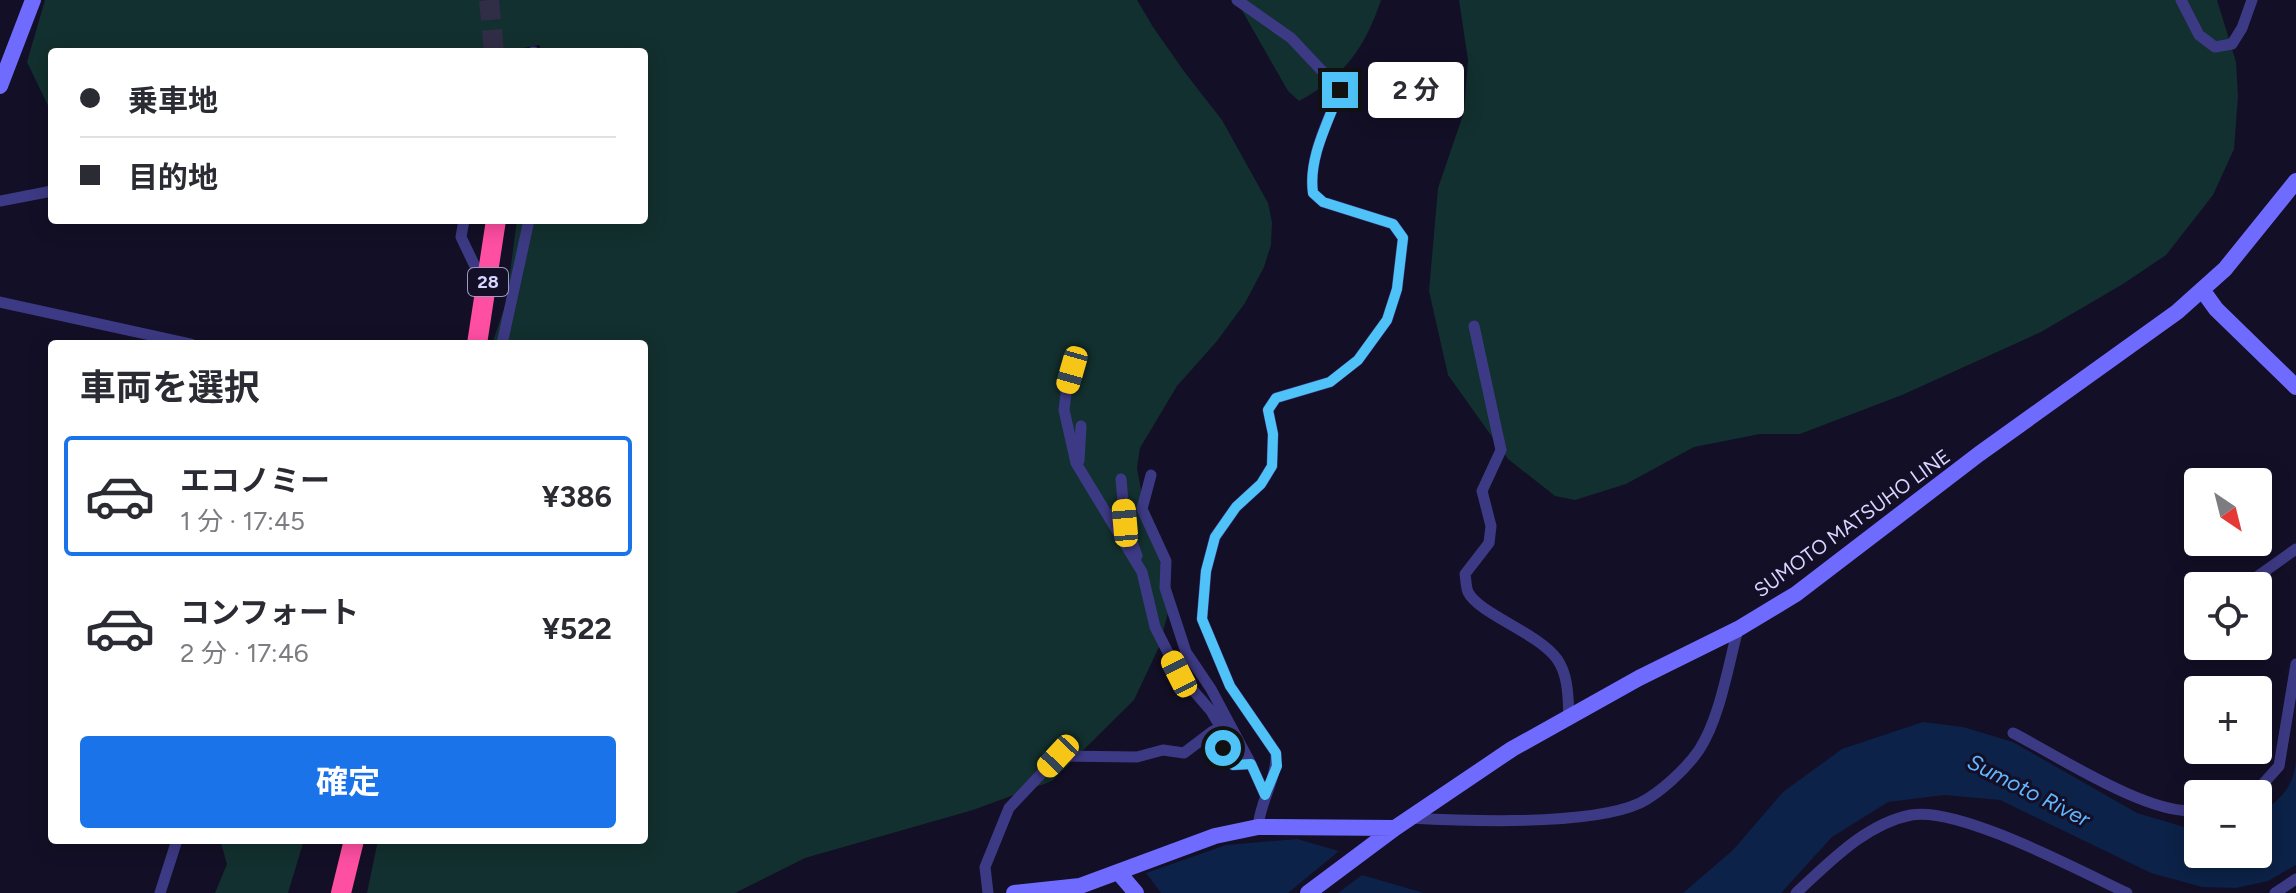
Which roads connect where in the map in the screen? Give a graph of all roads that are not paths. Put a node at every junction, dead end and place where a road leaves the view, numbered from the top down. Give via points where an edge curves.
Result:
1 (33, 0) edge
2 (1237, 0) edge
3 (2181, 0) edge
4 (2252, 0) edge
5 (0, 86) edge
6 (2296, 181) edge
7 (48, 192) edge
8 (0, 201) edge
9 (463, 224) edge
10 (495, 224) edge
11 (528, 224) edge
12 (487, 290) junction
13 (2203, 291) junction
14 (0, 302) edge
15 (1474, 326) dead end
16 (173, 340) edge
17 (478, 340) edge
18 (503, 340) edge
19 (1076, 354) dead end
20 (2296, 387) edge
21 (1081, 426) dead end
22 (1079, 469) junction
23 (1151, 475) dead end
24 (1121, 479) dead end
25 (2296, 549) edge
26 (1142, 572) junction
27 (2264, 572) edge
28 (1738, 629) junction
29 (2296, 664) edge
30 (1569, 719) junction
31 (2013, 733) dead end
32 (1246, 764) junction
33 (2266, 780) edge
34 (1265, 795) junction
35 (2184, 810) edge
36 (1402, 823) junction
37 (1258, 827) junction
38 (176, 844) edge
39 (353, 844) edge
40 (2296, 879) edge
41 (1127, 882) edge
42 (1080, 890) edge
43 (160, 893) edge
44 (341, 893) edge
45 (988, 893) edge
46 (1014, 893) edge
47 (1308, 893) edge
48 (1796, 893) edge
49 (2127, 893) edge
50 (2275, 893) edge

1 - 5 main road
2 - 34 street via 1291,38 1340,90 1313,162 1313,193 1323,202 1393,224 1403,238 1387,320 1358,360 1330,382 1276,398 1268,410 1272,466 1215,537 1206,571 1202,619 1230,686 1276,753 1277,766
3 - 4 street via 2199,35 2215,47 2232,44
6 - 13 main road, SUMOTO MATSUHO LINE
7 - 8 street
9 - 12 street via 461,237
10 - 12 highway, 28
11 - 18 street
12 - 17 highway, 28
13 - 20 main road
13 - 28 main road, SUMOTO MATSUHO LINE via 1796,594
14 - 16 street
15 - 30 street via 1501,450 1482,491 1491,526 1489,543 1465,574 1467,590 1475,602 1539,640 1558,661 1567,686
19 - 22 street via 1064,410
21 - 22 street
22 - 26 street
23 - 32 street via 1142,509 1166,561 1165,588 1186,652 1211,689
24 - 26 street via 1125,523
25 - 27 street
26 - 32 street via 1155,627 1179,674
28 - 30 main road, SUMOTO MATSUHO LINE
28 - 36 street via 1712,723 1698,751 1642,802 1617,811 1564,817
29 - 33 street via 2279,766
30 - 36 main road, SUMOTO MATSUHO LINE via 1512,749
31 - 35 street via 2140,799
32 - 34 street
32 - 45 street via 1233,765 1213,731 1184,753 1058,756 1009,808 985,867
34 - 37 street
36 - 37 main road
36 - 47 main road, SUMOTO MATSUHO LINE
37 - 41 main road via 1215,836
38 - 43 street
39 - 44 highway
40 - 50 street
41 - 42 main road
42 - 46 main road
48 - 49 street via 1863,836 1913,815 1962,820

